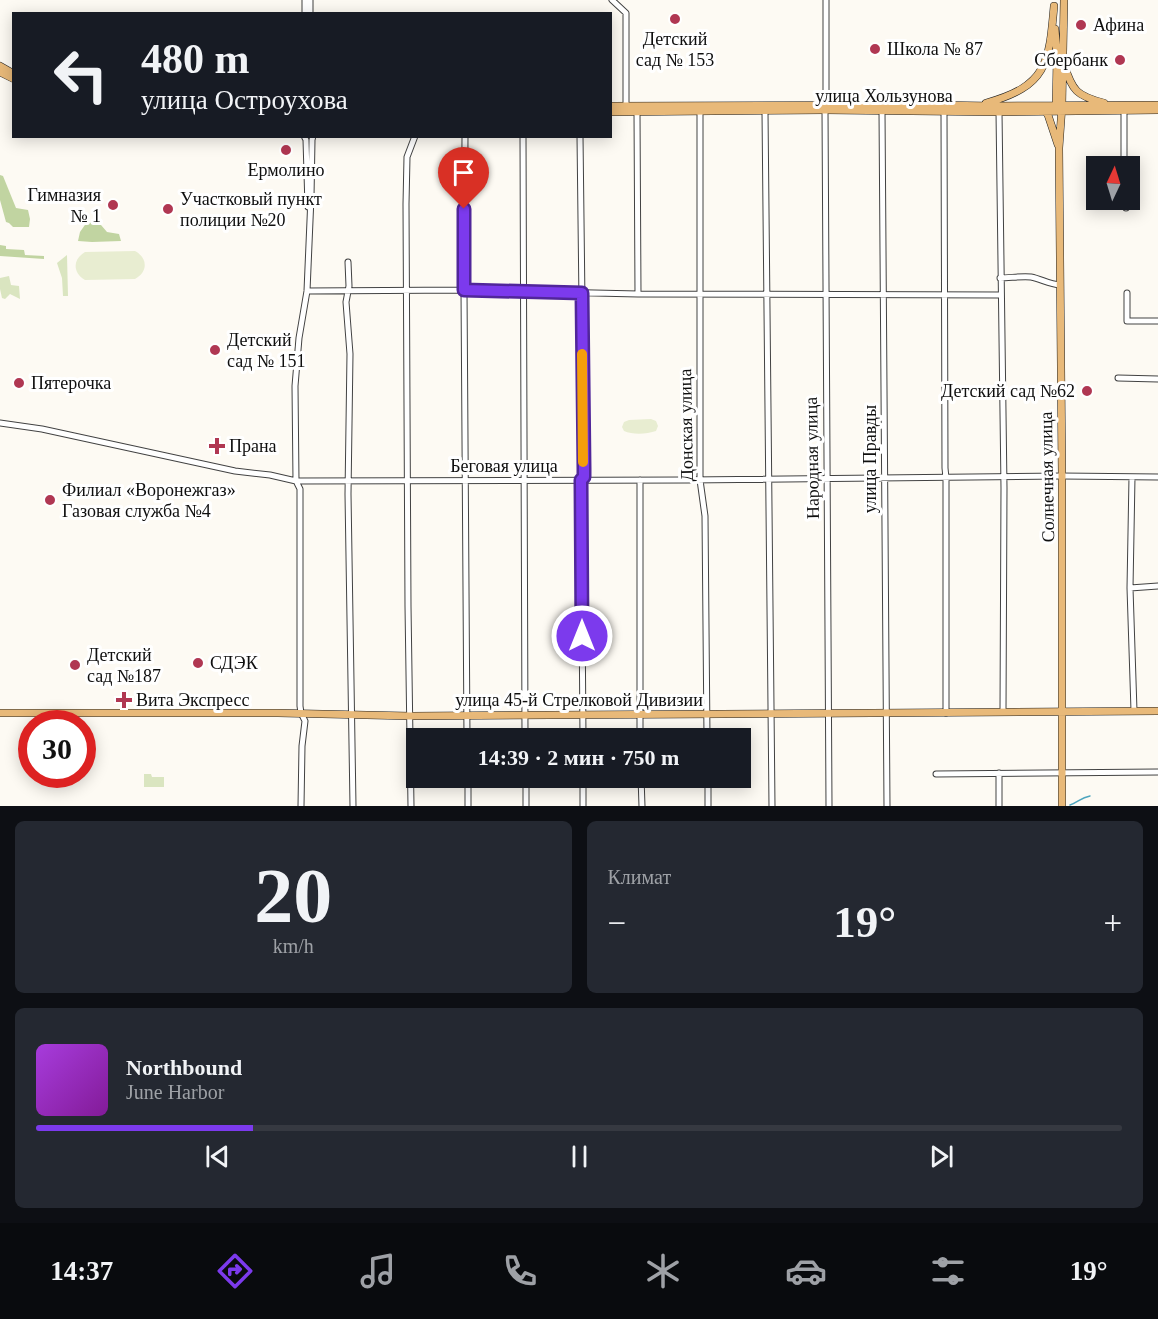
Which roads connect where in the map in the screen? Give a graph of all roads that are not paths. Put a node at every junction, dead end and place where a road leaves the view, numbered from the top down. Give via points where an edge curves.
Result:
1 (612, 0) edge
2 (826, 0) edge
3 (1064, 0) edge
4 (1053, 3) edge
5 (1062, 56) junction
6 (0, 66) edge
7 (0, 72) edge
8 (12, 75) edge
9 (961, 105) junction
10 (1116, 105) junction
11 (1158, 105) edge
12 (612, 106) edge
13 (626, 106) junction
14 (700, 108) junction
15 (826, 108) junction
16 (1043, 108) junction
17 (1059, 108) junction
18 (1158, 110) edge
19 (882, 111) junction
20 (944, 111) junction
21 (1124, 111) junction
22 (612, 112) edge
23 (637, 112) junction
24 (765, 112) junction
25 (999, 112) junction
26 (305, 138) edge
27 (312, 138) edge
28 (413, 138) edge
29 (465, 138) edge
30 (523, 138) edge
31 (580, 138) edge
32 (1059, 148) junction
33 (1124, 156) edge
34 (310, 223) junction
35 (348, 262) dead end
36 (1000, 278) junction
37 (1060, 285) junction
38 (407, 290) junction
39 (464, 290) junction
40 (307, 291) junction
41 (348, 291) junction
42 (523, 291) junction
43 (582, 293) junction
44 (1127, 293) dead end
45 (638, 294) junction
46 (699, 294) junction
47 (767, 295) junction
48 (826, 295) junction
49 (884, 295) junction
50 (944, 295) junction
51 (1000, 295) junction
52 (1158, 321) edge
53 (1118, 378) dead end
54 (1158, 380) edge
55 (0, 423) edge
56 (1062, 476) junction
57 (1003, 477) junction
58 (1132, 477) junction
59 (1158, 477) edge
60 (770, 478) junction
61 (828, 478) junction
62 (885, 478) junction
63 (946, 478) junction
64 (524, 480) junction
65 (581, 480) junction
66 (640, 480) junction
67 (700, 480) junction
68 (296, 481) junction
69 (348, 481) junction
70 (409, 481) junction
71 (466, 481) junction
72 (1158, 586) edge
73 (1130, 588) junction
74 (1134, 711) junction
75 (1158, 711) edge
76 (946, 712) junction
77 (1003, 712) junction
78 (1063, 712) junction
79 (301, 713) junction
80 (886, 713) junction
81 (0, 714) edge
82 (771, 714) junction
83 (829, 714) junction
84 (352, 715) junction
85 (582, 715) junction
86 (640, 715) junction
87 (707, 715) junction
88 (411, 716) junction
89 (467, 716) junction
90 (525, 716) junction
91 (468, 728) edge
92 (525, 728) edge
93 (583, 728) edge
94 (640, 728) edge
95 (707, 728) edge
96 (1158, 772) edge
97 (999, 773) junction
98 (1062, 773) junction
99 (936, 774) dead end
100 (468, 788) edge
101 (526, 788) edge
102 (583, 788) edge
103 (641, 788) edge
104 (708, 788) edge
105 (301, 806) edge
106 (353, 806) edge
107 (411, 806) edge
108 (468, 806) edge
109 (526, 806) edge
110 (583, 806) edge
111 (642, 806) edge
112 (708, 806) edge
113 (772, 806) edge
114 (829, 806) edge
115 (887, 806) edge
116 (999, 806) edge
117 (1062, 806) edge

1 - 13 street via 626,13
2 - 15 street, Народная улица
3 - 5 main road
4 - 9 main road via 1047,58 1029,84 1002,99
4 - 17 main road
5 - 10 main road via 1068,80 1076,90 1086,98
5 - 17 main road
6 - 8 main road
7 - 8 main road
9 - 15 main road, улица Хользунова
9 - 16 main road, улица Хользунова
10 - 11 main road, улица Хользунова
10 - 17 main road, улица Хользунова
12 - 13 main road, улица Хользунова
13 - 14 main road, улица Хользунова
14 - 15 main road, улица Хользунова
14 - 23 main road, улица Хользунова
14 - 24 main road, улица Хользунова
14 - 46 street, Донская улица
15 - 19 main road, улица Хользунова
15 - 24 main road, улица Хользунова
15 - 48 street, Народная улица
16 - 17 main road, улица Хользунова
16 - 25 main road, улица Хользунова
16 - 32 main road, Солнечная улица
17 - 21 main road, улица Хользунова
17 - 32 main road, Солнечная улица
18 - 21 main road, улица Хользунова
19 - 20 main road, улица Хользунова
19 - 49 street, улица Правды
20 - 25 main road, улица Хользунова
20 - 50 street
21 - 33 street
22 - 23 main road, улица Хользунова
23 - 45 street
24 - 47 street
25 - 36 street
26 - 34 street
27 - 34 street
28 - 38 street via 407,157
29 - 39 street
30 - 42 street
31 - 43 street
32 - 37 main road, Солнечная улица
34 - 40 street
35 - 41 street
36 - 37 street via 1029,277
36 - 51 street
37 - 56 main road, Солнечная улица
38 - 39 street
38 - 41 street
38 - 70 street
39 - 42 street
39 - 71 street
40 - 41 street
40 - 68 street via 294,386
41 - 69 street
42 - 43 street
42 - 64 street
43 - 45 street
43 - 65 street
44 - 52 street via 1127,321
45 - 46 street
46 - 47 street
46 - 67 street, Донская улица
47 - 48 street
47 - 60 street
48 - 49 street
48 - 61 street, Народная улица
49 - 50 street
49 - 62 street, улица Правды
50 - 51 street
50 - 63 street
51 - 57 street
53 - 54 street
55 - 68 street, Беговая улица
56 - 57 street, Беговая улица
56 - 58 street, Беговая улица
56 - 78 main road, Солнечная улица
57 - 63 street, Беговая улица
57 - 77 street
58 - 59 street, Беговая улица
58 - 73 street
60 - 61 street, Беговая улица
60 - 67 street, Беговая улица
60 - 82 street
61 - 62 street, Беговая улица
61 - 83 street, Народная улица
62 - 63 street, Беговая улица
62 - 80 street, улица Правды
63 - 76 street
64 - 65 street, Беговая улица
64 - 71 street, Беговая улица
64 - 90 street
65 - 66 street, Беговая улица
65 - 85 street
66 - 67 street, Беговая улица
66 - 86 street
67 - 87 street, Донская улица via 705,516
68 - 69 street, Беговая улица
68 - 79 street via 300,489
69 - 70 street, Беговая улица
69 - 84 street
70 - 71 street, Беговая улица
70 - 88 street
71 - 89 street
72 - 73 street
73 - 74 street
74 - 75 main road, улица 45-й Стрелковой Дивизии
74 - 78 main road, улица 45-й Стрелковой Дивизии
76 - 77 main road, улица 45-й Стрелковой Дивизии
76 - 80 main road, улица 45-й Стрелковой Дивизии
77 - 78 main road, улица 45-й Стрелковой Дивизии
78 - 98 main road, Солнечная улица
79 - 81 main road, улица 45-й Стрелковой Дивизии
79 - 84 main road, улица 45-й Стрелковой Дивизии
79 - 105 street via 305,727
80 - 83 main road, улица 45-й Стрелковой Дивизии
80 - 115 street, улица Правды
82 - 83 main road, улица 45-й Стрелковой Дивизии
82 - 87 main road, улица 45-й Стрелковой Дивизии
82 - 113 street
83 - 114 street, Народная улица
84 - 88 main road, улица 45-й Стрелковой Дивизии
84 - 106 street
85 - 86 main road, улица 45-й Стрелковой Дивизии
85 - 90 main road, улица 45-й Стрелковой Дивизии
85 - 93 street
86 - 87 main road, улица 45-й Стрелковой Дивизии
86 - 94 street
87 - 95 street, Донская улица
88 - 89 main road, улица 45-й Стрелковой Дивизии
88 - 107 street
89 - 90 main road, улица 45-й Стрелковой Дивизии
89 - 91 street
90 - 92 street
96 - 98 street
97 - 98 street
97 - 99 street
97 - 116 street
98 - 117 main road, Солнечная улица
100 - 108 street
101 - 109 street
102 - 110 street
103 - 111 street
104 - 112 street

